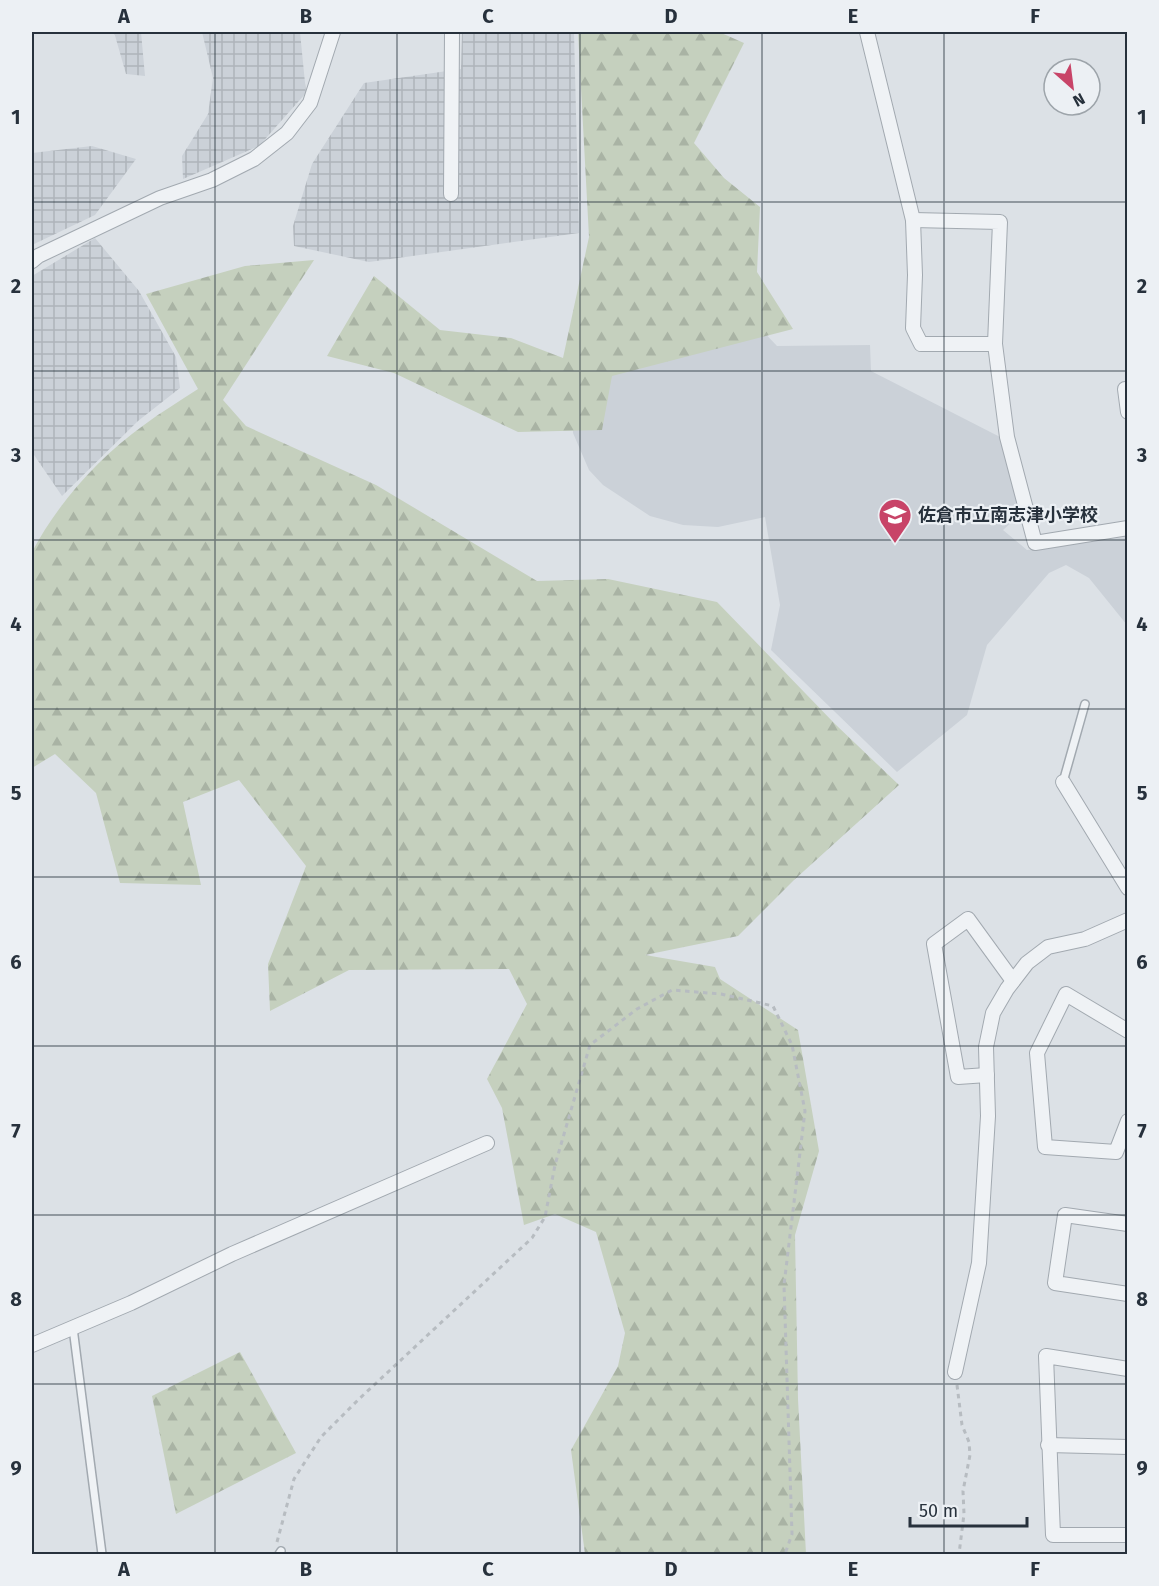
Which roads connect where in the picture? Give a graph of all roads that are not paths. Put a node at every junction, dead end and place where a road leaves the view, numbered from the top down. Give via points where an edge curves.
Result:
1 (333, 32) edge
2 (452, 32) edge
3 (867, 32) edge
4 (451, 194) dead end
5 (913, 220) junction
6 (32, 261) edge
7 (995, 344) junction
8 (1128, 389) edge
9 (1128, 412) edge
10 (1128, 528) edge
11 (1085, 704) dead end
12 (1064, 782) joint
13 (1128, 888) edge
14 (1128, 920) edge
15 (1013, 981) junction
16 (1128, 1031) edge
17 (987, 1075) junction
18 (1128, 1120) edge
19 (487, 1143) dead end
20 (1128, 1224) edge
21 (1128, 1294) edge
22 (73, 1328) junction
23 (32, 1345) edge
24 (1128, 1369) edge
25 (954, 1372) road end
26 (1048, 1445) junction
27 (1128, 1447) edge
28 (1128, 1535) edge
29 (102, 1554) edge

1 - 6 street via 310,103 287,133 254,159 212,180 160,198
2 - 4 street
3 - 5 street
5 - 7 street via 915,336 921,344
5 - 7 street via 1000,222
7 - 10 street via 1007,437 1035,543
8 - 9 street
11 - 12 lane
12 - 13 street
14 - 15 street via 1085,939 1048,947
15 - 17 street via 993,1013 986,1047
15 - 17 street via 968,919 934,944 958,1077
16 - 18 street via 1066,994 1037,1053 1045,1147 1116,1152
17 - 25 street via 979,1263
19 - 22 street
20 - 21 street via 1065,1215 1055,1283
22 - 23 street
22 - 29 lane
24 - 26 street via 1046,1356
26 - 27 street
26 - 28 street via 1053,1535

